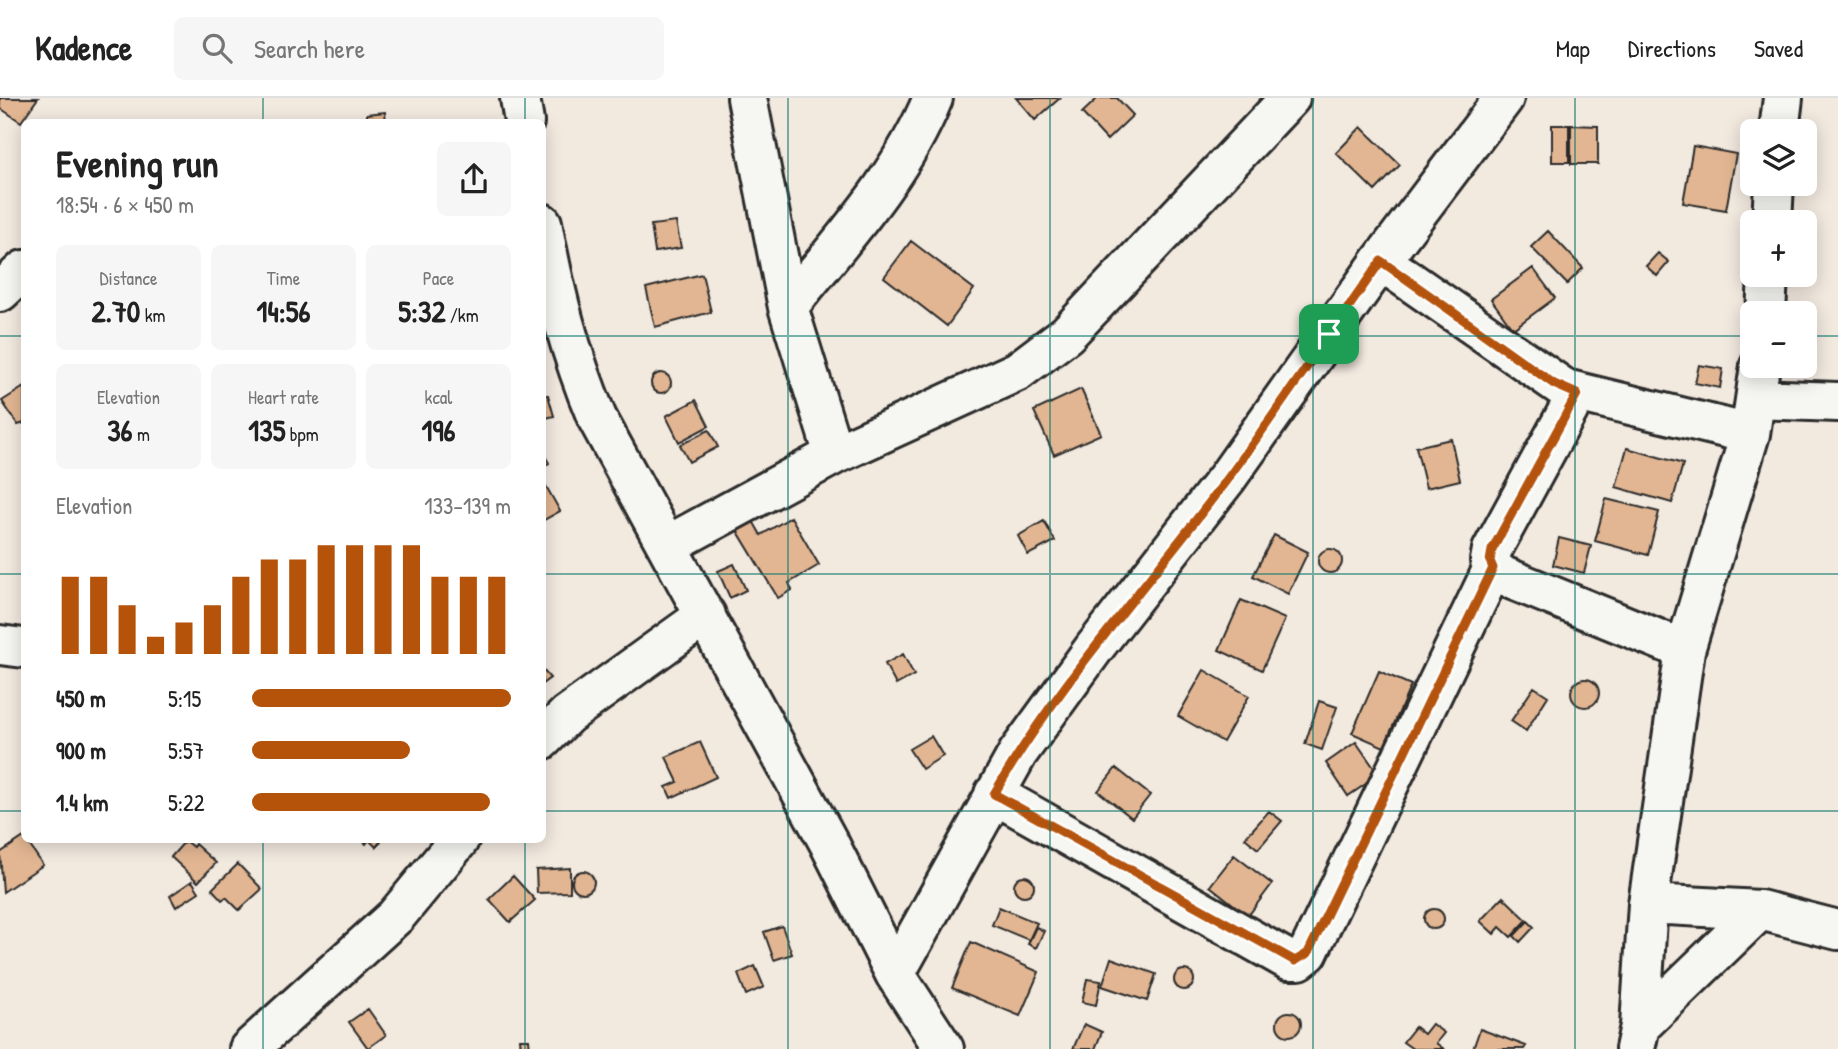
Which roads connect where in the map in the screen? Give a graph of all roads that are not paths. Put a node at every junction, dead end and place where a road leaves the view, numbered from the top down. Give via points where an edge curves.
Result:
1 (520, 98) edge
2 (747, 98) edge
3 (933, 98) edge
4 (1290, 98) edge
5 (1504, 98) edge
6 (1783, 98) edge
7 (524, 119) edge
8 (1780, 119) edge
9 (546, 245) edge
10 (1381, 261) junction
11 (21, 273) edge
12 (0, 292) edge
13 (788, 307) junction
14 (1577, 394) junction
15 (1755, 400) edge
16 (1838, 402) edge
17 (834, 455) junction
18 (667, 544) junction
19 (1493, 568) junction
20 (706, 615) junction
21 (0, 645) edge
22 (21, 648) edge
23 (1685, 650) junction
24 (546, 736) edge
25 (994, 794) junction
26 (457, 843) edge
27 (1647, 904) junction
28 (1760, 910) junction
29 (1838, 930) edge
30 (895, 974) junction
31 (1637, 1037) edge
32 (249, 1049) edge
33 (944, 1049) edge

1 - 7 street
2 - 13 street
3 - 13 street via 920,131 880,193
4 - 17 street via 1067,334 1035,360
5 - 10 street
6 - 8 street
9 - 18 street via 573,360 597,418
10 - 14 street via 1554,384
10 - 25 street via 1227,478 1026,742
11 - 12 street
13 - 17 street
14 - 15 street
14 - 19 street via 1492,550
15 - 16 street
15 - 23 street
17 - 18 street
18 - 20 street
19 - 23 street
19 - 25 street via 1302,958 1288,960
20 - 24 street via 567,715
20 - 30 street
21 - 22 street
23 - 27 street
25 - 30 street
26 - 32 street via 396,916
27 - 28 street
27 - 31 street
28 - 29 street
28 - 31 street
30 - 33 street

